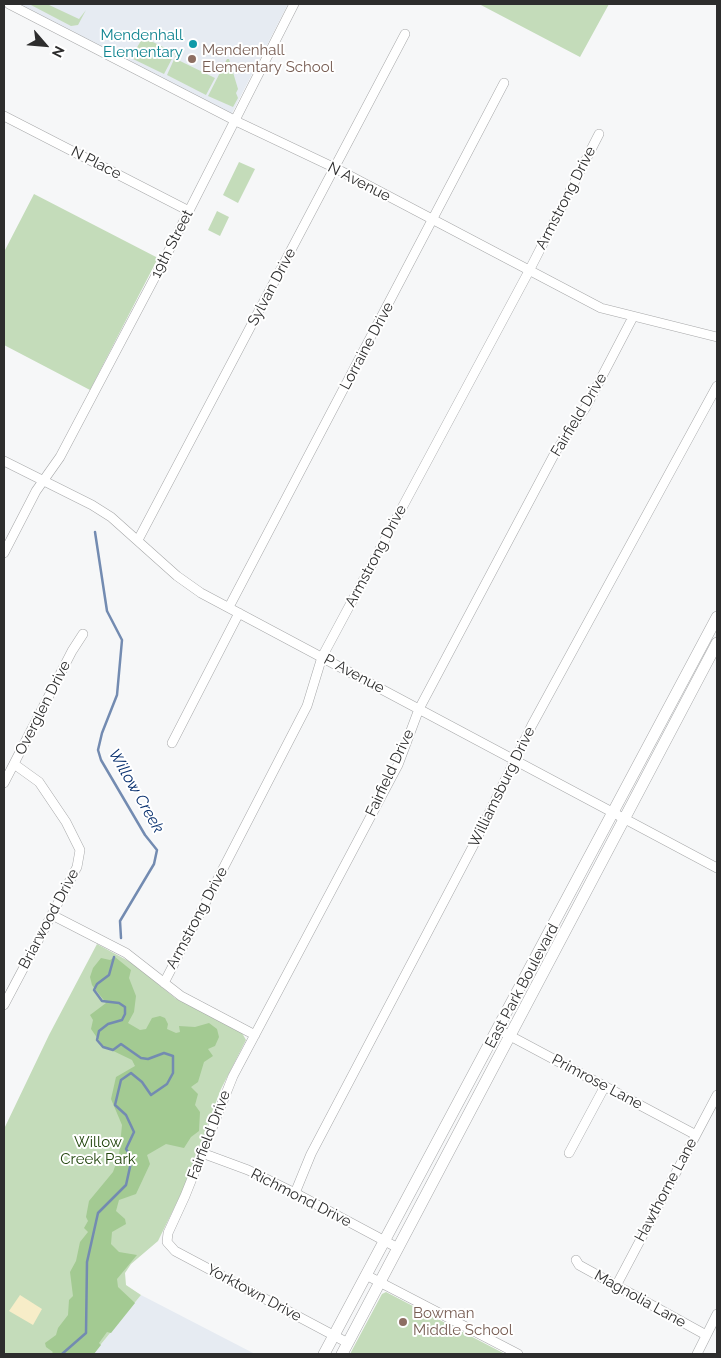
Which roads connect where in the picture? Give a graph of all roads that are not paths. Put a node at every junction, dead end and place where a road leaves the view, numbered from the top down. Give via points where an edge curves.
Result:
1 (9, 4) edge
2 (294, 4) edge
3 (405, 34) dead end
4 (504, 83) dead end
5 (4, 116) edge
6 (235, 120) junction
7 (599, 134) dead end
8 (335, 168) junction
9 (189, 211) junction
10 (434, 220) junction
11 (529, 271) junction
12 (633, 317) junction
13 (717, 337) edge
14 (717, 386) edge
15 (4, 461) edge
16 (44, 480) junction
17 (138, 540) junction
18 (4, 553) edge
19 (229, 608) junction
20 (239, 613) junction
21 (717, 617) edge
22 (83, 634) dead end
23 (717, 643) edge
24 (322, 657) junction
25 (419, 709) junction
26 (172, 744) dead end
27 (515, 761) junction
28 (14, 764) junction
29 (4, 783) edge
30 (618, 816) junction
31 (717, 868) edge
32 (52, 916) junction
33 (164, 983) junction
34 (4, 1005) edge
35 (499, 1030) junction
36 (255, 1035) junction
37 (510, 1036) junction
38 (605, 1086) junction
39 (717, 1094) edge
40 (696, 1135) junction
41 (202, 1153) junction
42 (569, 1153) dead end
43 (420, 1174) junction
44 (433, 1181) junction
45 (295, 1194) junction
46 (167, 1238) joint
47 (384, 1241) junction
48 (398, 1248) junction
49 (576, 1260) dead end
50 (366, 1275) junction
51 (380, 1282) junction
52 (616, 1286) junction
53 (717, 1314) edge
54 (334, 1335) junction
55 (706, 1335) junction
56 (348, 1343) junction
57 (324, 1354) edge
58 (342, 1354) edge
59 (518, 1354) edge
60 (697, 1354) edge

1 - 6 street, N Avenue
2 - 6 street, 19th Street
3 - 8 street, Sylvan Drive
4 - 10 street, Lorraine Drive
5 - 9 street, N Place
6 - 8 street, N Avenue
6 - 9 street, 19th Street
7 - 11 street, Armstrong Drive
8 - 10 street, N Avenue
8 - 17 street, Sylvan Drive
9 - 16 street, 19th Street via 60,457
10 - 11 street, N Avenue
10 - 19 street, Lorraine Drive
11 - 12 street, N Avenue via 601,308
11 - 24 street, Armstrong Drive
12 - 13 street, N Avenue
12 - 25 street, Fairfield Drive via 592,397 556,451
14 - 27 street, Williamsburg Drive
15 - 16 street, P Avenue
16 - 17 street, P Avenue via 92,505
16 - 18 street, 19th Street
17 - 19 street, P Avenue via 189,586
19 - 20 street, P Avenue
20 - 24 street, P Avenue
20 - 26 street
21 - 30 main road, East Park Boulevard
22 - 28 street, Overglen Drive
23 - 30 main road, East Park Boulevard
24 - 25 street, P Avenue
24 - 33 street, Armstrong Drive via 307,706
25 - 27 street, P Avenue
25 - 36 street, Fairfield Drive via 398,765
27 - 30 street, P Avenue
27 - 45 street, Williamsburg Drive via 311,1154
28 - 29 street, Overglen Drive
28 - 32 street, Briarwood Drive via 40,782 80,850 77,867
30 - 31 street, P Avenue
30 - 35 main road, East Park Boulevard
30 - 37 main road, East Park Boulevard
32 - 33 street via 126,953
32 - 34 street, Briarwood Drive
33 - 36 street via 181,996
35 - 37 street, Primrose Lane
35 - 43 main road, East Park Boulevard
36 - 41 street, Fairfield Drive via 220,1105
37 - 38 street, Primrose Lane
37 - 44 main road, East Park Boulevard
38 - 40 street, Primrose Lane
38 - 42 street
39 - 40 street, Hawthorne Lane
40 - 52 street, Hawthorne Lane
41 - 45 street, Richmond Drive via 248,1170
41 - 46 street, Fairfield Drive
43 - 44 main road
43 - 47 main road, East Park Boulevard
44 - 48 main road, East Park Boulevard
45 - 47 street, Richmond Drive
46 - 54 street, Yorktown Drive via 175,1251
47 - 48 street, Richmond Drive
47 - 50 main road, East Park Boulevard
48 - 51 main road, East Park Boulevard
49 - 52 street, Magnolia Lane
50 - 51 street
50 - 54 main road, East Park Boulevard
51 - 56 main road, East Park Boulevard
51 - 59 street
52 - 55 street, Magnolia Lane
53 - 55 street
54 - 56 street, Yorktown Drive
54 - 57 main road, East Park Boulevard
55 - 60 street
56 - 58 main road, East Park Boulevard

